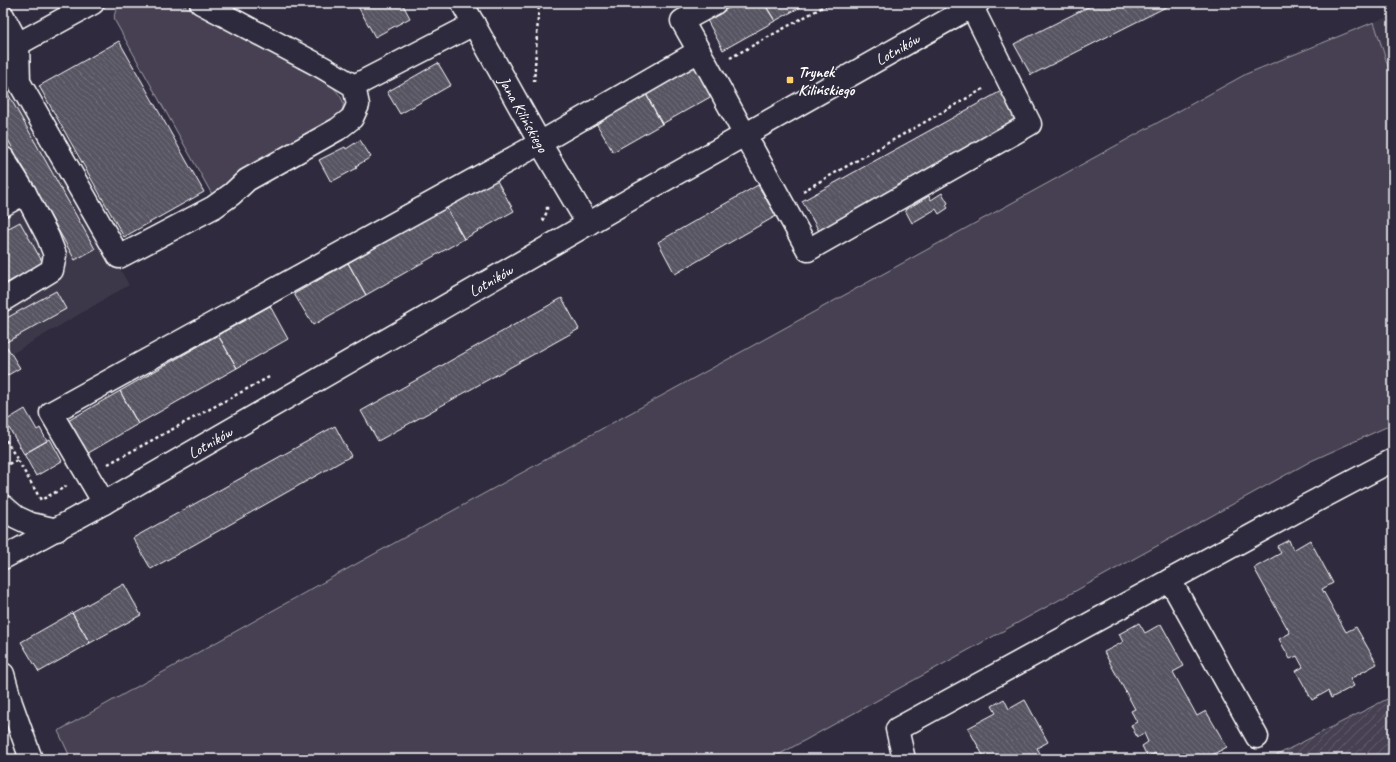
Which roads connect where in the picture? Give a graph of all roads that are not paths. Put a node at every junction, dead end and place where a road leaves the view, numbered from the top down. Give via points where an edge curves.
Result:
1 (93, 3) edge
2 (201, 3) edge
3 (462, 3) edge
4 (715, 3) edge
5 (973, 4) edge
6 (3, 16) edge
7 (474, 24) junction
8 (18, 44) junction
9 (704, 60) junction
10 (354, 86) junction
11 (745, 135) junction
12 (540, 142) junction
13 (3, 158) edge
14 (25, 193) junction
15 (3, 205) edge
16 (588, 224) junction
17 (3, 300) edge
18 (1393, 460) edge
19 (104, 503) junction
20 (3, 506) edge
21 (57, 530) junction
22 (3, 558) edge
23 (1170, 580) junction
24 (3, 674) edge
25 (1257, 737) dead end
26 (31, 759) edge
27 (904, 759) edge

1 - 8 street
2 - 10 street
3 - 7 street, Jana Kilińskiego
4 - 9 street via 682,21
5 - 11 street, Lotników
5 - 11 street via 1030,124 808,250
6 - 8 street
7 - 10 street
7 - 12 street, Jana Kilińskiego
8 - 10 street via 19,82 119,257 214,207 247,180 338,129 352,118 358,105
9 - 11 street
9 - 12 street
11 - 16 street, Lotników
12 - 16 street, Jana Kilińskiego
12 - 19 street via 51,413
13 - 14 street
14 - 15 street
14 - 17 street via 55,255 52,270
16 - 19 street, Lotników
18 - 23 street
19 - 21 street, Lotników
20 - 21 street via 26,522
21 - 22 street, Lotników
23 - 25 street
23 - 27 street via 897,729
24 - 26 street

